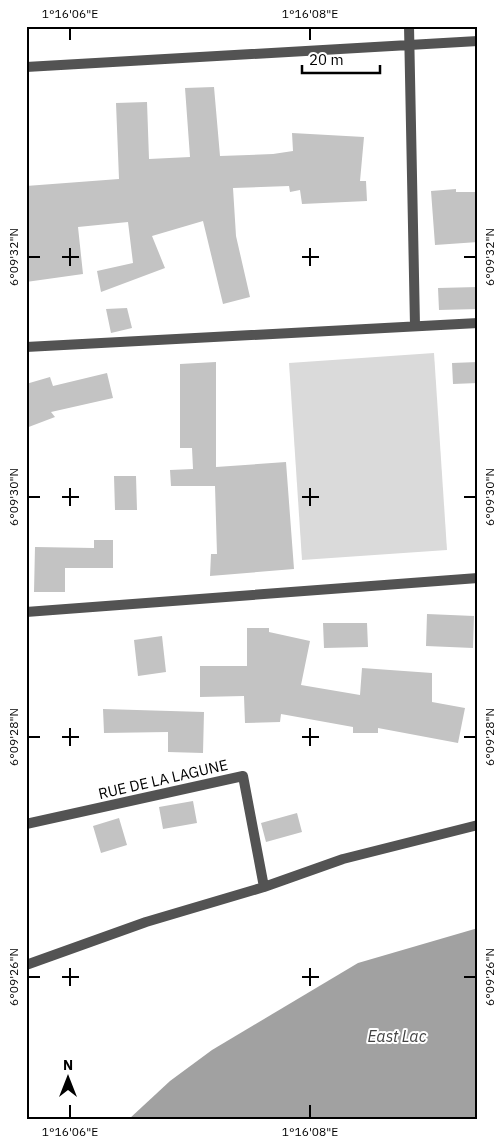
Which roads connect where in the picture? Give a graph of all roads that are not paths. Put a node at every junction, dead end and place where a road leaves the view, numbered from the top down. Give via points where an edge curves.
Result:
1 (409, 26) edge
2 (478, 41) edge
3 (410, 45) junction
4 (26, 67) edge
5 (478, 323) edge
6 (416, 326) junction
7 (26, 347) edge
8 (478, 578) edge
9 (26, 612) edge
10 (26, 824) edge
11 (478, 825) edge
12 (264, 887) junction
13 (26, 965) edge

1 - 3 street
2 - 3 street
3 - 4 street
3 - 6 street
5 - 6 street
6 - 7 street
8 - 9 street
10 - 12 street, RUE DE LA LAGUNE via 243,776
11 - 12 street via 343,859
12 - 13 street via 146,922

